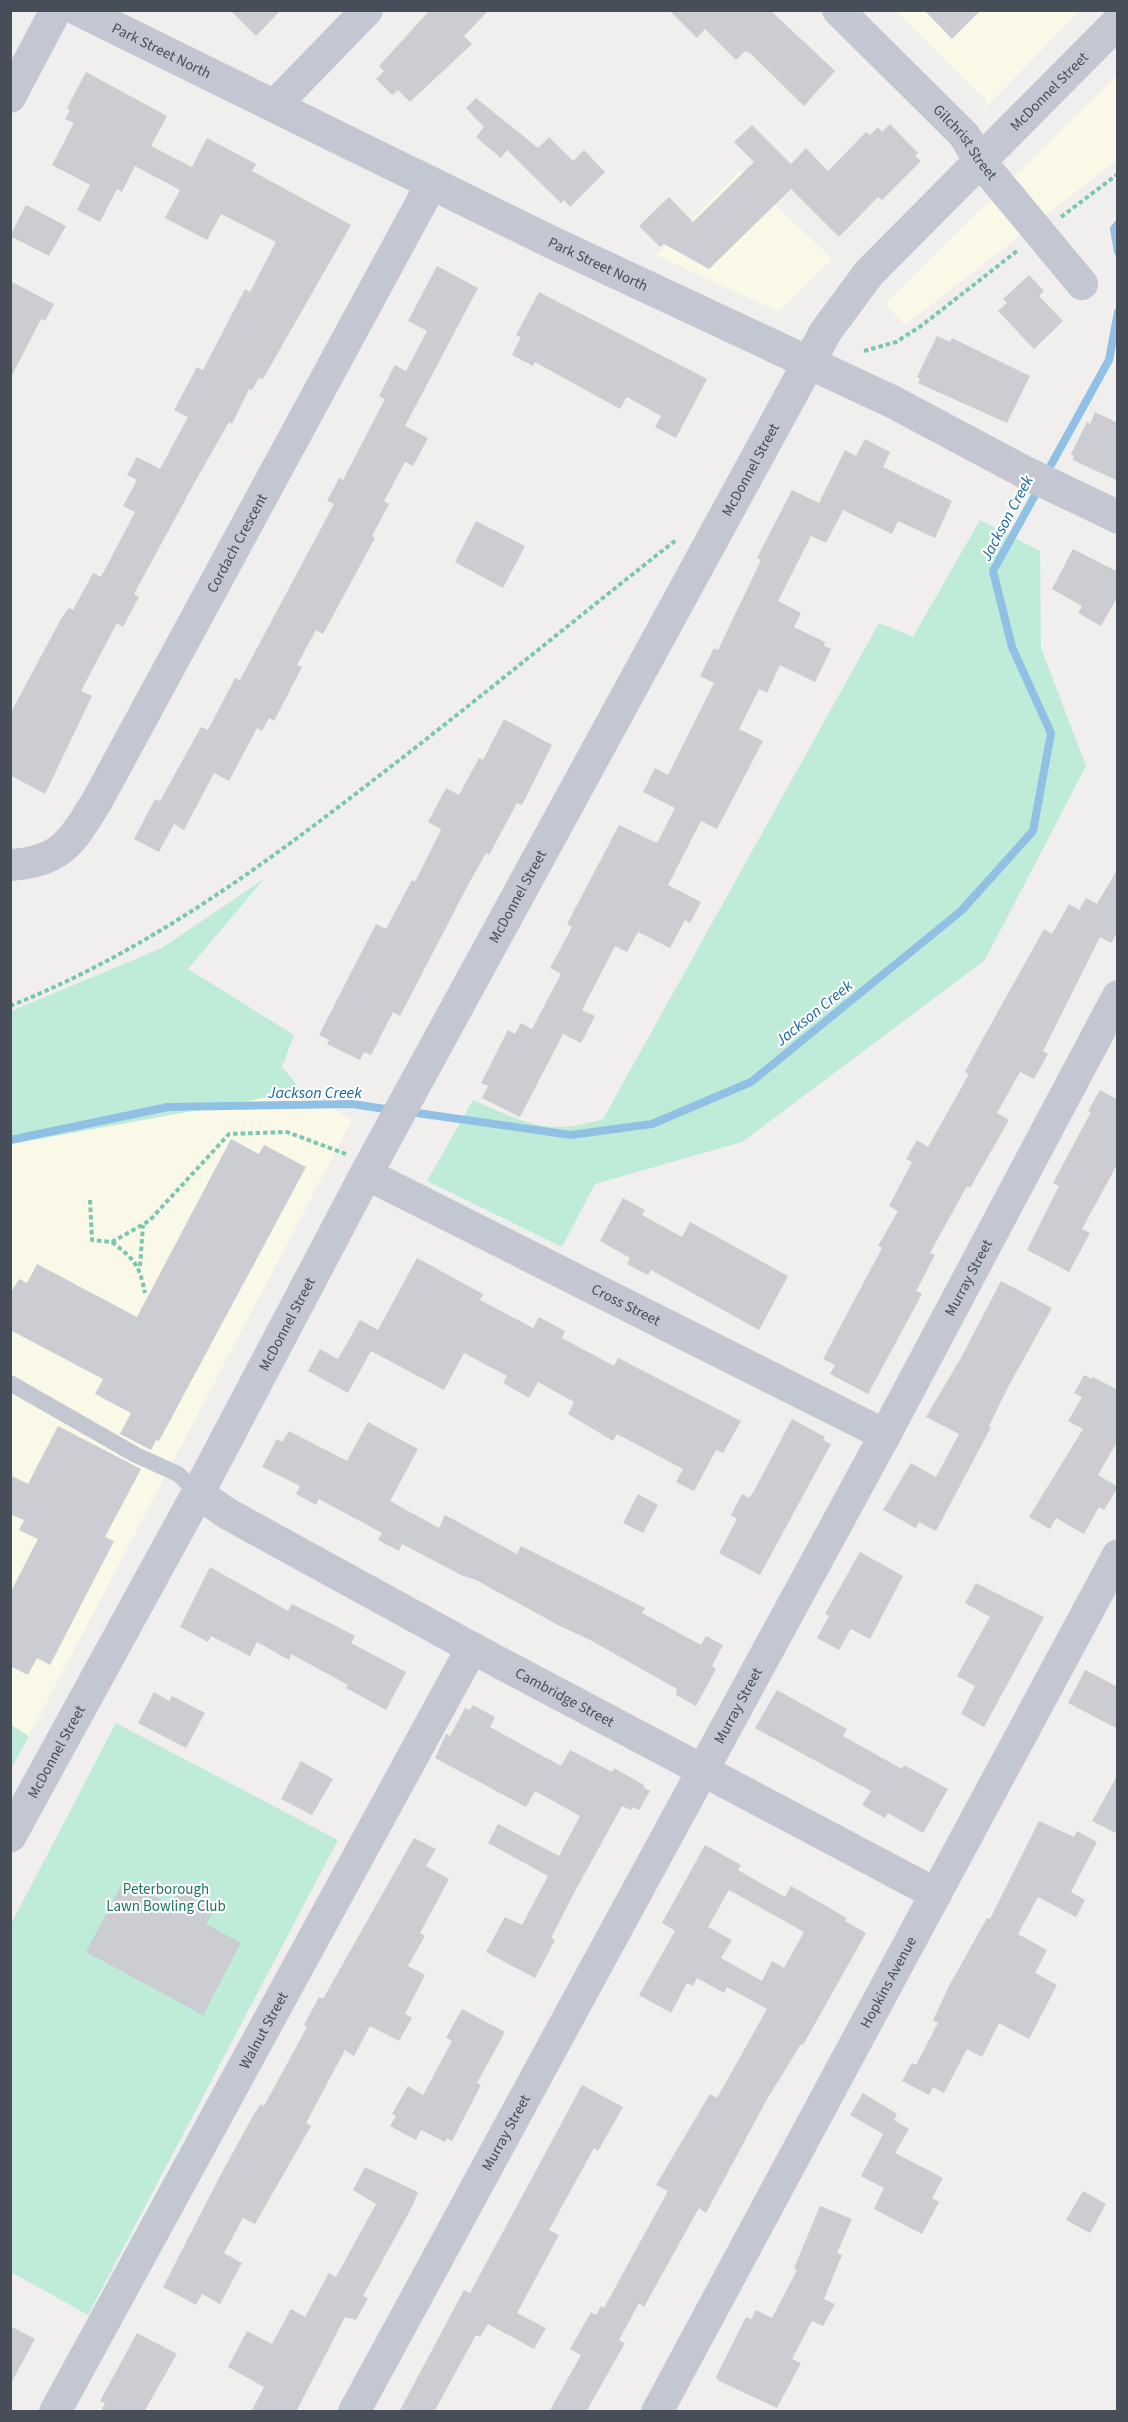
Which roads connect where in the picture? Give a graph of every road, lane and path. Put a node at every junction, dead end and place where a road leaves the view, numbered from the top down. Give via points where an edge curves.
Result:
1 (56, 10) edge
2 (367, 10) edge
3 (838, 10) edge
4 (98, 14) edge
5 (1118, 22) edge
6 (10, 97) edge
7 (275, 105) junction
8 (980, 161) junction
9 (432, 183) junction
10 (1082, 284) dead end
11 (921, 326) dead end
12 (864, 351) dead end
13 (808, 364) junction
14 (1118, 517) edge
15 (676, 540) dead end
16 (10, 865) edge
17 (1118, 996) edge
18 (10, 1006) edge
19 (364, 1159) junction
20 (90, 1200) dead end
21 (143, 1225) junction
22 (112, 1242) junction
23 (140, 1267) junction
24 (145, 1293) dead end
25 (10, 1383) edge
26 (885, 1435) junction
27 (198, 1493) junction
28 (1118, 1555) edge
29 (472, 1648) junction
30 (704, 1770) junction
31 (10, 1836) edge
32 (936, 1893) junction
33 (55, 2412) edge
34 (354, 2412) edge
35 (657, 2412) edge

1 - 6 street
2 - 7 street
3 - 8 street, Gilchrist Street via 964,135
4 - 7 street, Park Street North
5 - 8 street, McDonnel Street
7 - 9 street, Park Street North
8 - 10 street, Gilchrist Street
8 - 13 street, McDonnel Street via 861,282
9 - 13 street, Park Street North
9 - 16 street, Cordach Crescent via 92,809 71,842 36,864
11 - 12 path via 896,342
13 - 14 street, Park Street North via 893,402
13 - 19 street, McDonnel Street via 414,1085
15 - 18 path via 521,666 226,891 145,940
17 - 26 street, Murray Street
19 - 21 path via 287,1132 229,1134
19 - 26 street, Cross Street
19 - 27 street, McDonnel Street
20 - 22 path via 92,1240
21 - 22 path
21 - 23 path
22 - 23 path
23 - 24 path
25 - 27 lane via 136,1455 178,1474
26 - 30 street, Murray Street
27 - 29 street, Cambridge Street via 228,1514
27 - 31 street, McDonnel Street
28 - 32 street, Hopkins Avenue
29 - 30 street, Cambridge Street
29 - 33 street, Walnut Street
30 - 32 street, Cambridge Street
30 - 34 street, Murray Street
32 - 35 street, Hopkins Avenue

